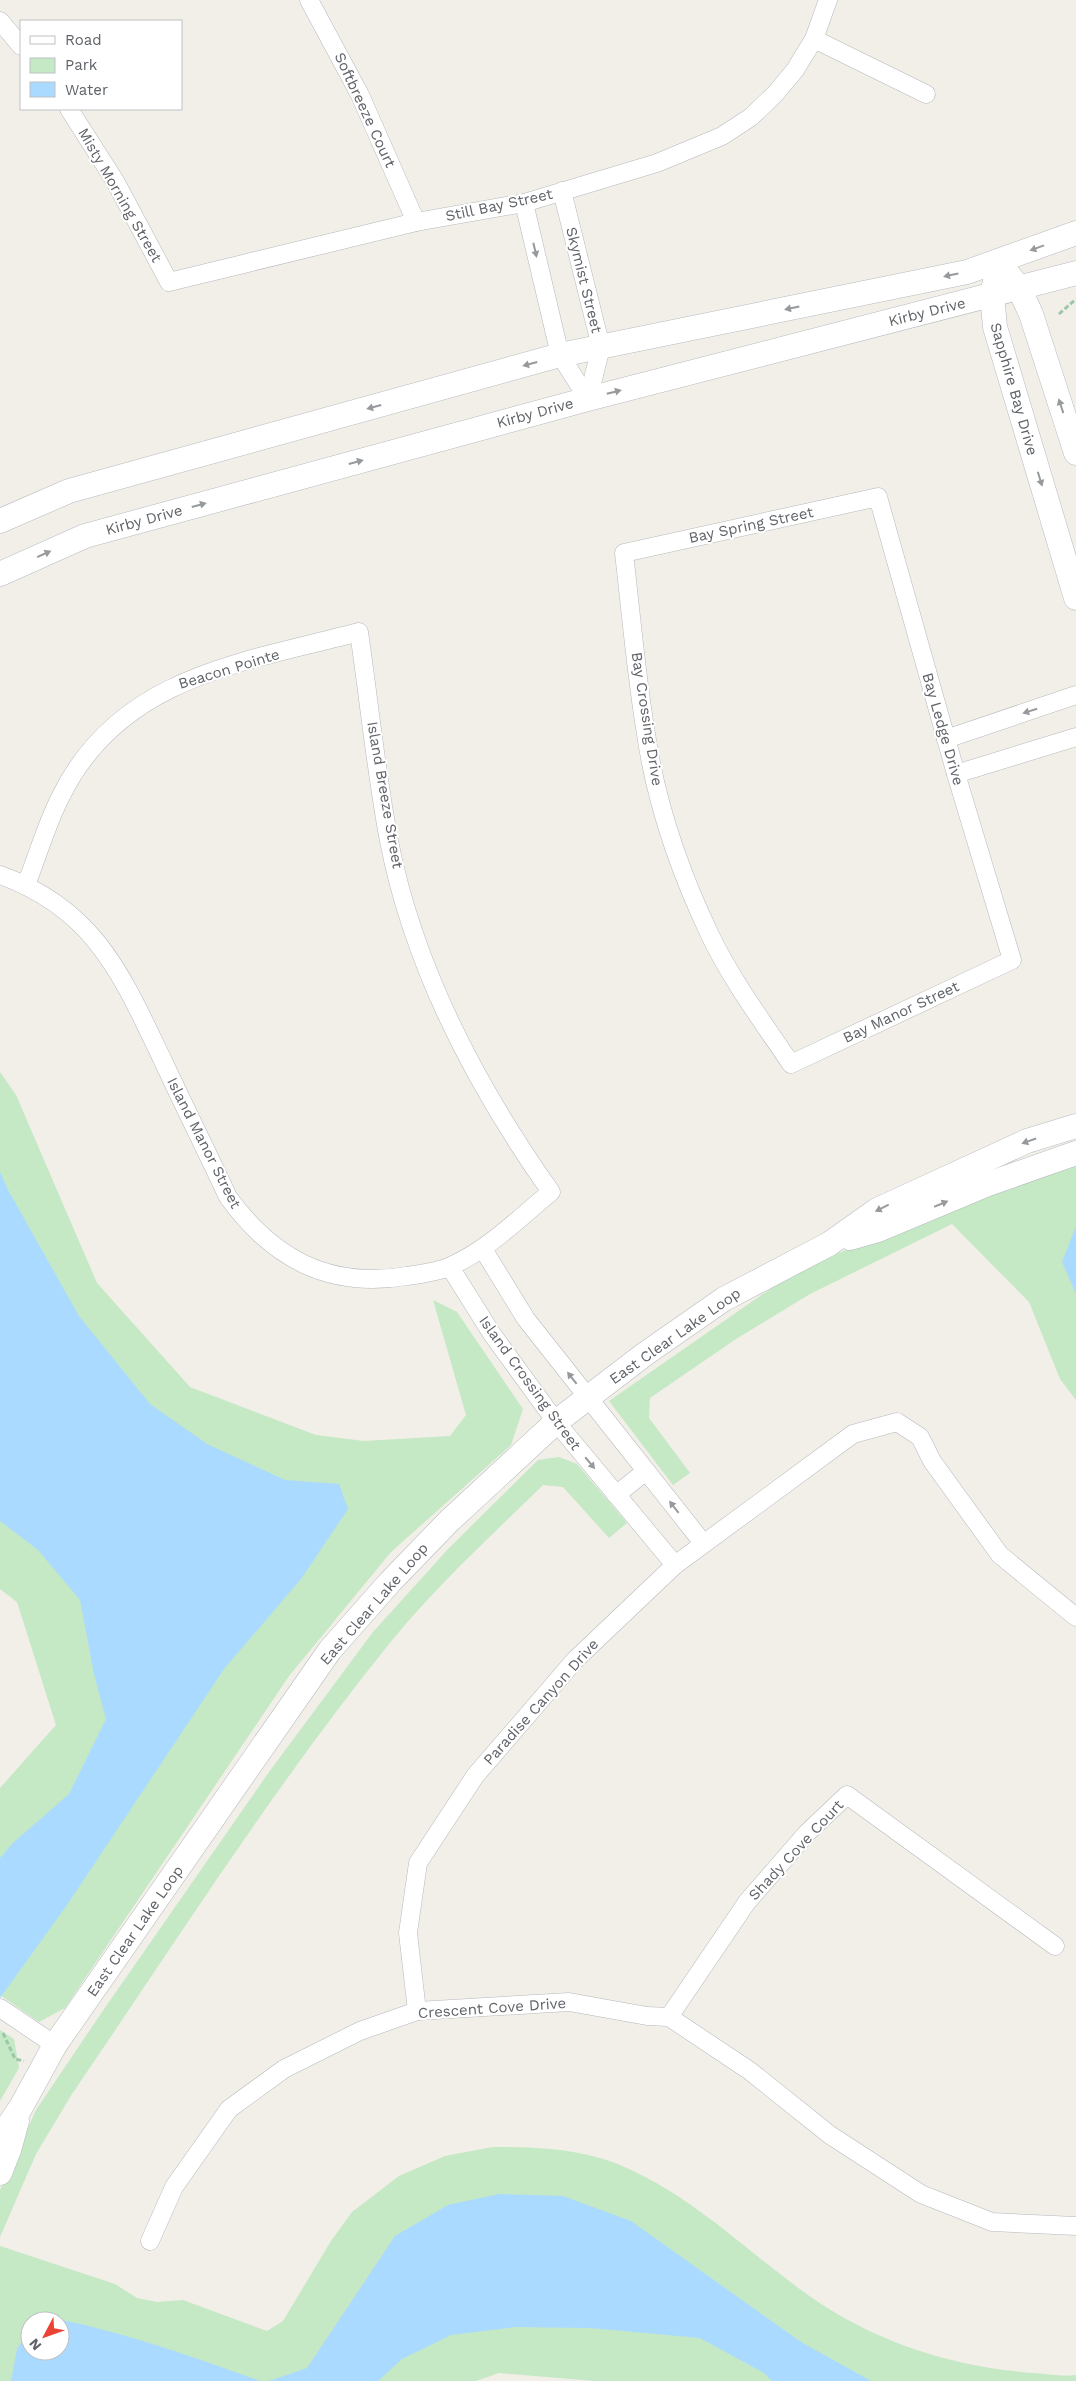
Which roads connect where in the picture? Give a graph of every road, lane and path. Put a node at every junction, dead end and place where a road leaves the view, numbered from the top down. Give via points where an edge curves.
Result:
1 (309, 0) edge
2 (828, 0) edge
3 (0, 21) edge
4 (814, 39) junction
5 (20, 45) edge
6 (926, 94) dead end
7 (70, 110) edge
8 (562, 191) junction
9 (524, 203) junction
10 (416, 222) junction
11 (1076, 233) edge
12 (998, 262) junction
13 (1076, 274) edge
14 (168, 282) joint
15 (1019, 288) junction
16 (992, 296) junction
17 (1076, 299) edge
18 (1059, 314) dead end
19 (601, 347) junction
20 (560, 355) junction
21 (588, 399) junction
22 (1076, 453) edge
23 (878, 497) joint
24 (0, 521) edge
25 (624, 553) joint
26 (0, 574) edge
27 (1076, 598) edge
28 (359, 632) joint
29 (1076, 696) edge
30 (1076, 737) edge
31 (946, 739) junction
32 (956, 774) junction
33 (0, 875) edge
34 (26, 886) junction
35 (1012, 960) joint
36 (791, 1064) joint
37 (1076, 1126) edge
38 (1076, 1153) edge
39 (551, 1192) joint
40 (829, 1244) junction
41 (483, 1249) junction
42 (450, 1267) junction
43 (588, 1398) junction
44 (556, 1422) junction
45 (646, 1471) junction
46 (616, 1495) junction
47 (703, 1543) junction
48 (674, 1564) junction
49 (1076, 1617) edge
50 (1055, 1946) dead end
51 (0, 2008) edge
52 (417, 2011) junction
53 (669, 2017) junction
54 (4, 2033) dead end
55 (56, 2045) junction
56 (42, 2069) junction
57 (21, 2107) junction
58 (0, 2138) edge
59 (0, 2172) edge
60 (1076, 2226) edge
61 (150, 2241) dead end

1 - 10 street, Softbreeze Court via 360,95
2 - 4 street, Still Bay Street
3 - 5 street
4 - 6 street
4 - 8 street, Still Bay Street via 776,94 751,117 722,136 658,163
7 - 14 street, Misty Morning Street via 115,181
8 - 9 street, Still Bay Street
8 - 19 street, Skymist Street
9 - 10 street, Still Bay Street
9 -> 20 street
10 - 14 street, Still Bay Street
11 -> 12 street, Kirby Drive
12 - 15 street
12 - 16 street, Sapphire Bay Drive
12 -> 19 street, Kirby Drive via 967,272
13 - 15 street, Kirby Drive
15 - 16 street, Kirby Drive
22 -> 15 street via 1031,314
21 -> 16 street, Kirby Drive
16 -> 27 street, Sapphire Bay Drive via 994,327
17 - 18 path
19 - 20 street, Kirby Drive
19 - 21 street, Skymist Street
20 - 21 street
20 -> 24 street, Kirby Drive via 69,491
26 -> 21 street, Kirby Drive via 85,536
23 - 25 street, Bay Spring Street
23 - 31 street, Bay Ledge Drive
25 - 36 street, Bay Crossing Drive via 646,734 665,820 684,877 711,936 733,977
28 - 34 street, Beacon Pointe via 209,672 155,695 126,714 78,765 61,794
28 - 39 street, Island Breeze Street via 389,841 416,937 450,1023 484,1090
29 -> 31 street
30 - 32 street
31 - 32 street, Bay Ledge Drive
32 - 35 street, Bay Ledge Drive
33 - 34 street, Island Manor Street
34 - 42 street, Island Manor Street via 77,920 99,942 118,970 228,1197 261,1237 312,1268 345,1277 391,1279
35 - 36 street, Bay Manor Street
37 -> 40 street, East Clear Lake Loop via 1026,1141 877,1210
40 -> 38 street, East Clear Lake Loop via 878,1230 988,1184
39 - 41 street, Island Manor Street
40 - 43 street, East Clear Lake Loop via 724,1299
41 - 42 street, Island Manor Street
43 -> 41 street via 526,1319
42 - 44 street, Island Crossing Street via 492,1334
43 - 44 street, East Clear Lake Loop
43 - 45 street
44 -> 46 street, Island Crossing Street
44 - 55 street, East Clear Lake Loop via 449,1521 330,1650
45 - 46 street
47 -> 45 street
46 - 48 street, Island Crossing Street
47 - 48 street, Paradise Canyon Drive
47 - 49 street, Paradise Canyon Drive via 853,1434 897,1422 920,1437 932,1461 1000,1555
48 - 52 street, Paradise Canyon Drive via 575,1660 475,1776 418,1863 408,1933
50 - 53 street, Shady Cove Court via 847,1795 807,1833 747,1902
51 - 55 street
52 - 53 street, Crescent Cove Drive via 569,2002
52 - 61 street, Crescent Cove Drive via 360,2031 293,2065 229,2109 174,2186
53 - 60 street via 750,2071 830,2135 921,2194 992,2222
54 - 56 path via 15,2059
55 - 56 street, East Clear Lake Loop
56 - 57 street, East Clear Lake Loop
57 - 58 street, East Clear Lake Loop
57 - 59 street, East Clear Lake Loop

